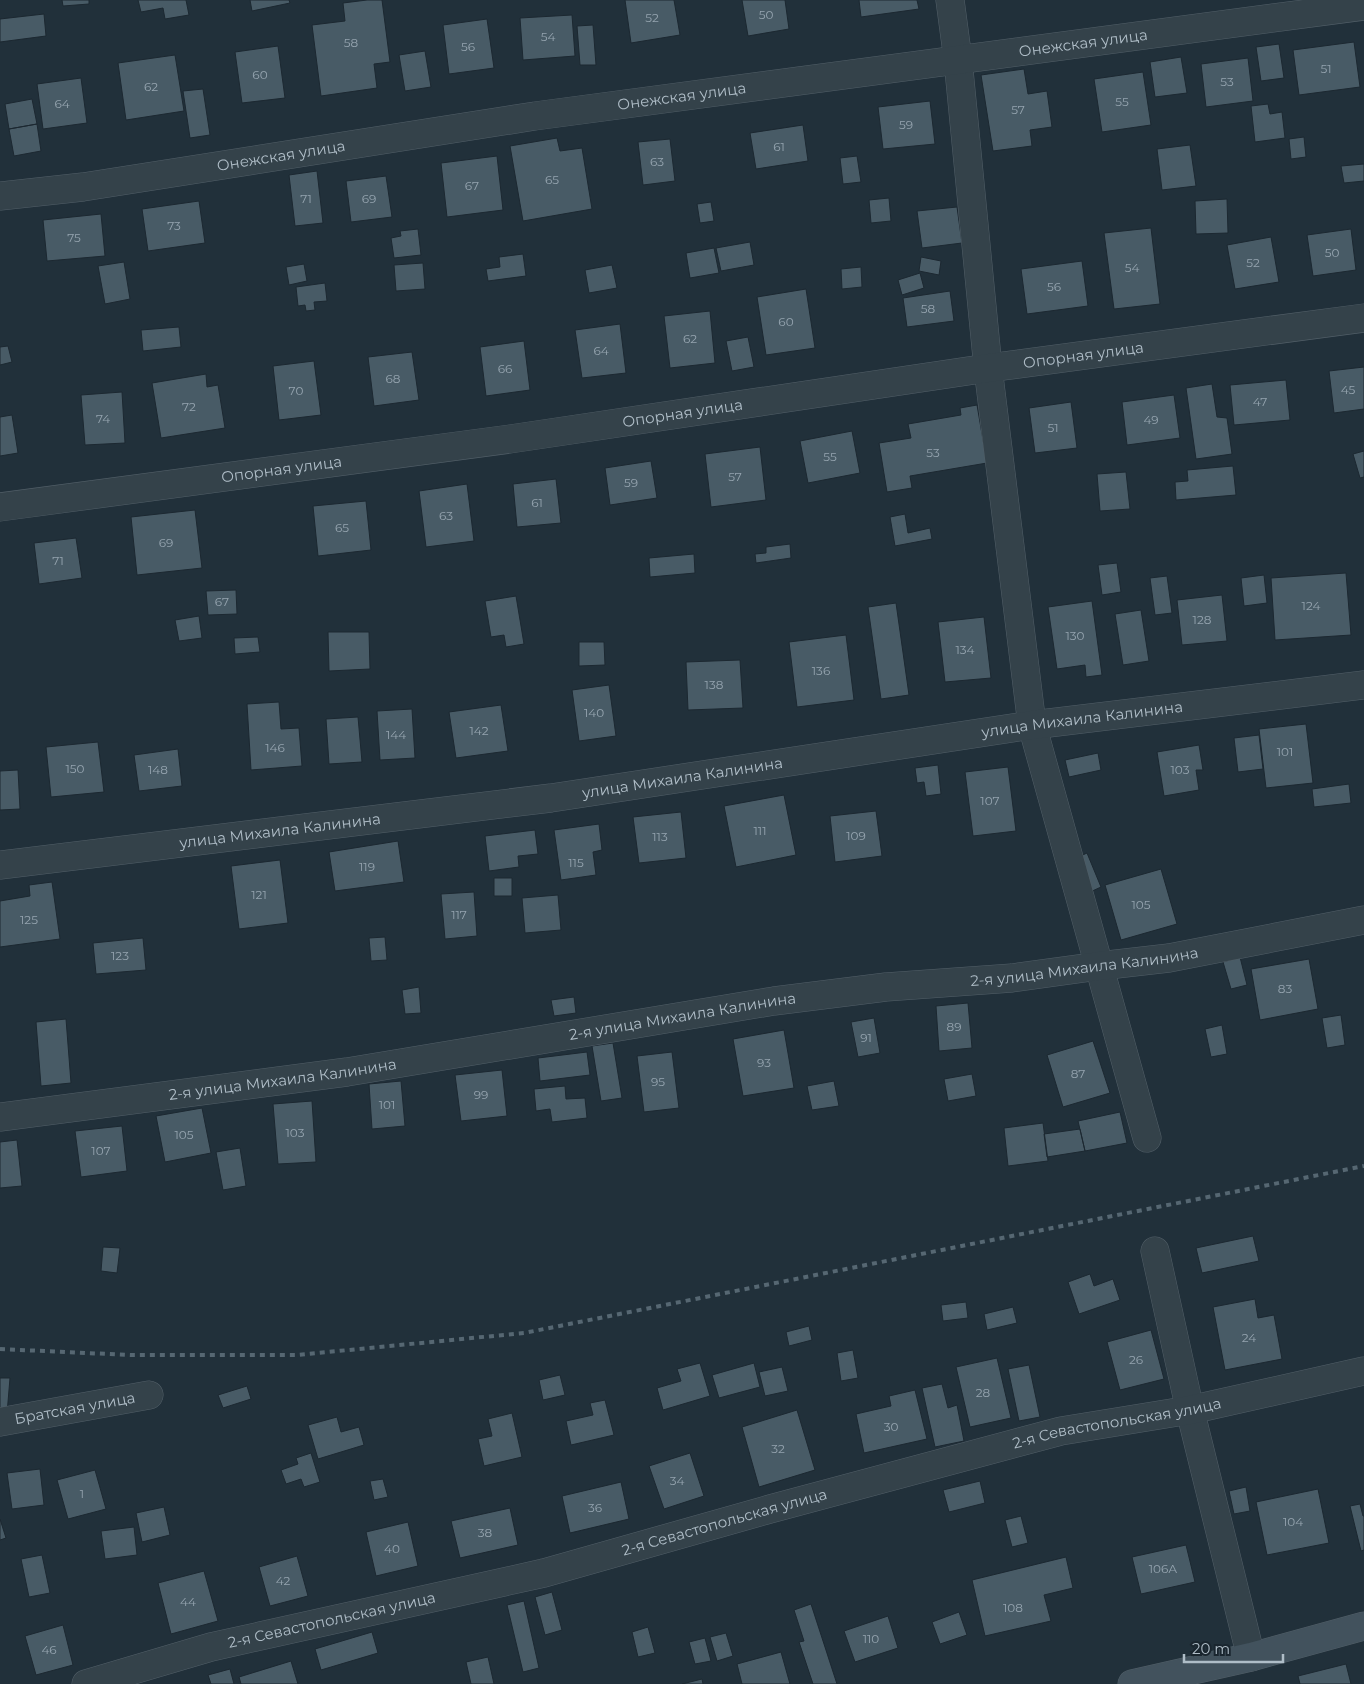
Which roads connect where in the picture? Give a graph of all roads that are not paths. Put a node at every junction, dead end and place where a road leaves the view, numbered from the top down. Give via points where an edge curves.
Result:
1 (950, 0) edge
2 (1364, 6) edge
3 (958, 60) junction
4 (0, 196) edge
5 (1364, 318) edge
6 (988, 368) junction
7 (0, 507) edge
8 (1364, 684) edge
9 (1032, 725) junction
10 (0, 865) edge
11 (1364, 920) edge
12 (1099, 966) junction
13 (0, 1117) edge
14 (1148, 1138) dead end
15 (1156, 1251) dead end
16 (1364, 1371) edge
17 (149, 1396) dead end
18 (1190, 1410) junction
19 (0, 1422) edge
20 (1364, 1626) edge
21 (1251, 1657) junction
22 (86, 1684) edge
23 (1132, 1684) edge

1 - 3 street
2 - 3 street, Онежская улица
3 - 4 street, Онежская улица via 535,116 83,187
3 - 6 street
5 - 6 street, Опорная улица
6 - 7 street, Опорная улица via 500,440
6 - 9 street
8 - 9 street, улица Михаила Калинина
9 - 10 street, улица Михаила Калинина via 551,798
9 - 12 street
11 - 12 street, 2-я улица Михаила Калинина via 1169,958
12 - 13 street, 2-я улица Михаила Калинина via 1012,978 886,987 774,1001 346,1072
12 - 14 street
15 - 18 street
16 - 18 street, 2-я Севастопольская улица
17 - 19 street, Братская улица
18 - 21 street
18 - 22 street, 2-я Севастопольская улица via 1061,1431 770,1508 544,1573 211,1647
20 - 21 street
21 - 23 street

